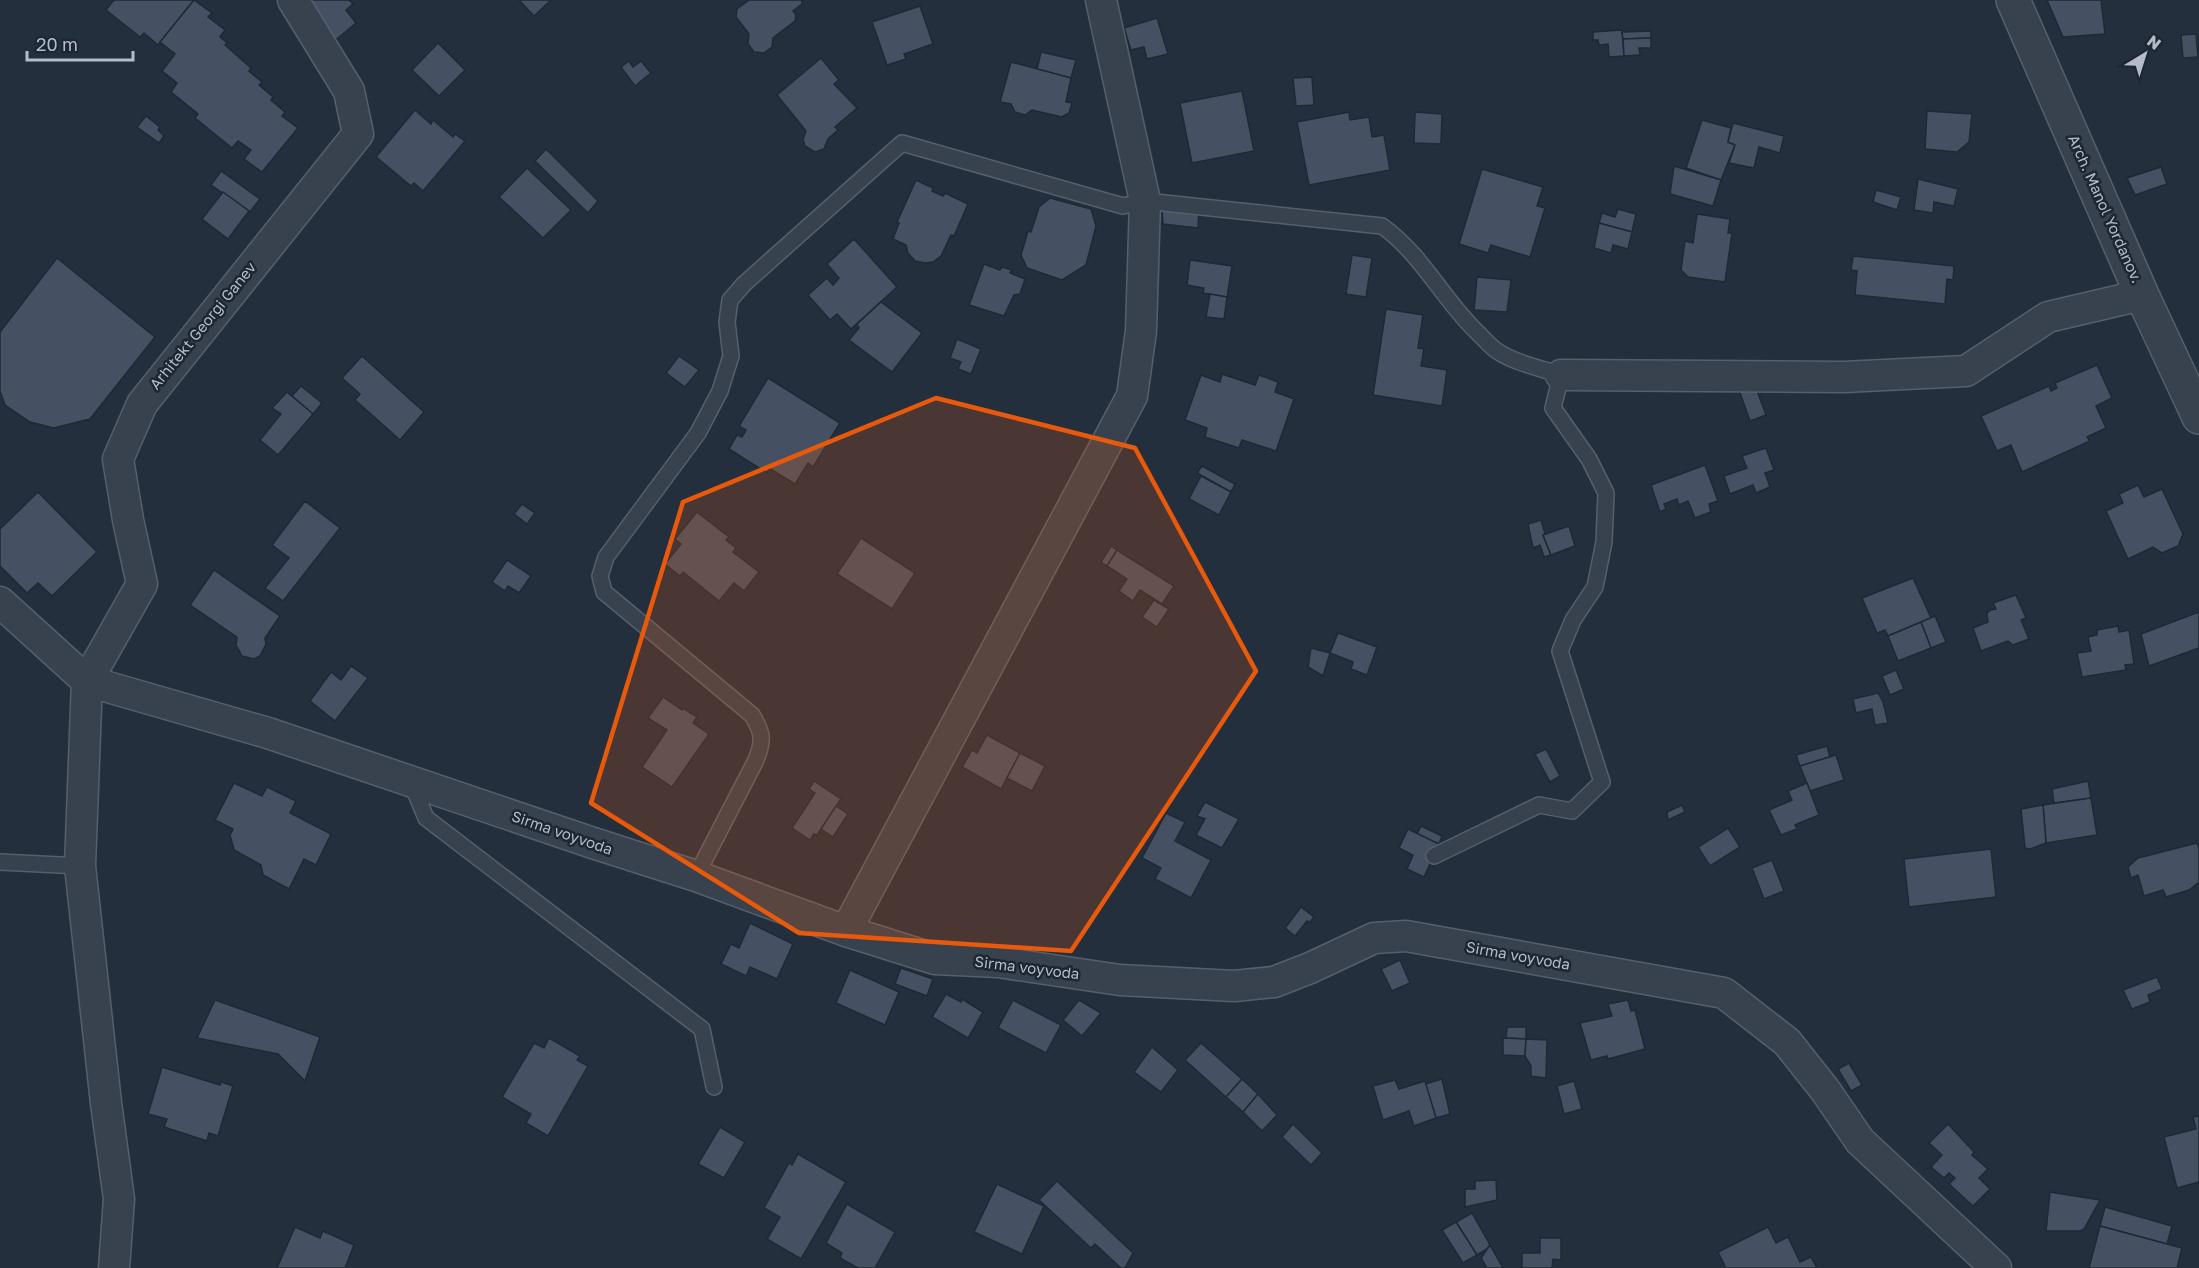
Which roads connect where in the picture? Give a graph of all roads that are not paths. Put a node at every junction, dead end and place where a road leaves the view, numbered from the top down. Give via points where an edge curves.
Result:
1 (293, 0) edge
2 (1101, 0) edge
3 (2013, 0) edge
4 (1145, 201) junction
5 (2142, 295) junction
6 (1561, 375) junction
7 (2199, 417) edge
8 (0, 602) edge
9 (87, 681) junction
10 (411, 782) junction
11 (1434, 856) dead end
12 (0, 862) edge
13 (80, 866) junction
14 (696, 876) junction
15 (846, 931) junction
16 (714, 1087) dead end
17 (114, 1268) edge
18 (1996, 1268) edge

1 - 9 street, Arhitekt Georgi Ganev via 349,91 358,134 142,404 118,459 142,584
2 - 4 street
3 - 5 street, Arch. Manol Yordanov.
4 - 6 lane via 1382,226 1399,238 1467,323 1497,351
4 - 14 lane via 1123,206 902,143 729,300 731,356 720,391 698,433 606,557 600,576 604,592 753,715 761,730 762,746 756,760
4 - 15 street via 1141,332 1132,396
5 - 6 street via 2048,317 1966,371 1844,377
5 - 7 street, Arch. Manol Yordanov.
6 - 11 lane via 1553,408 1589,459 1606,494 1604,542 1595,587 1573,620 1560,651 1602,782 1572,811 1539,805
8 - 9 street, Sirma voyvoda
9 - 10 street, Sirma voyvoda via 268,733
9 - 13 street
10 - 14 street, Sirma voyvoda
10 - 16 lane via 426,818 702,1029
12 - 13 lane
13 - 17 street via 119,1199
14 - 15 street, Sirma voyvoda
15 - 18 street, Sirma voyvoda via 935,959 998,962 1120,980 1234,986 1274,982 1374,938 1406,936 1724,993 1786,1042 1860,1141

